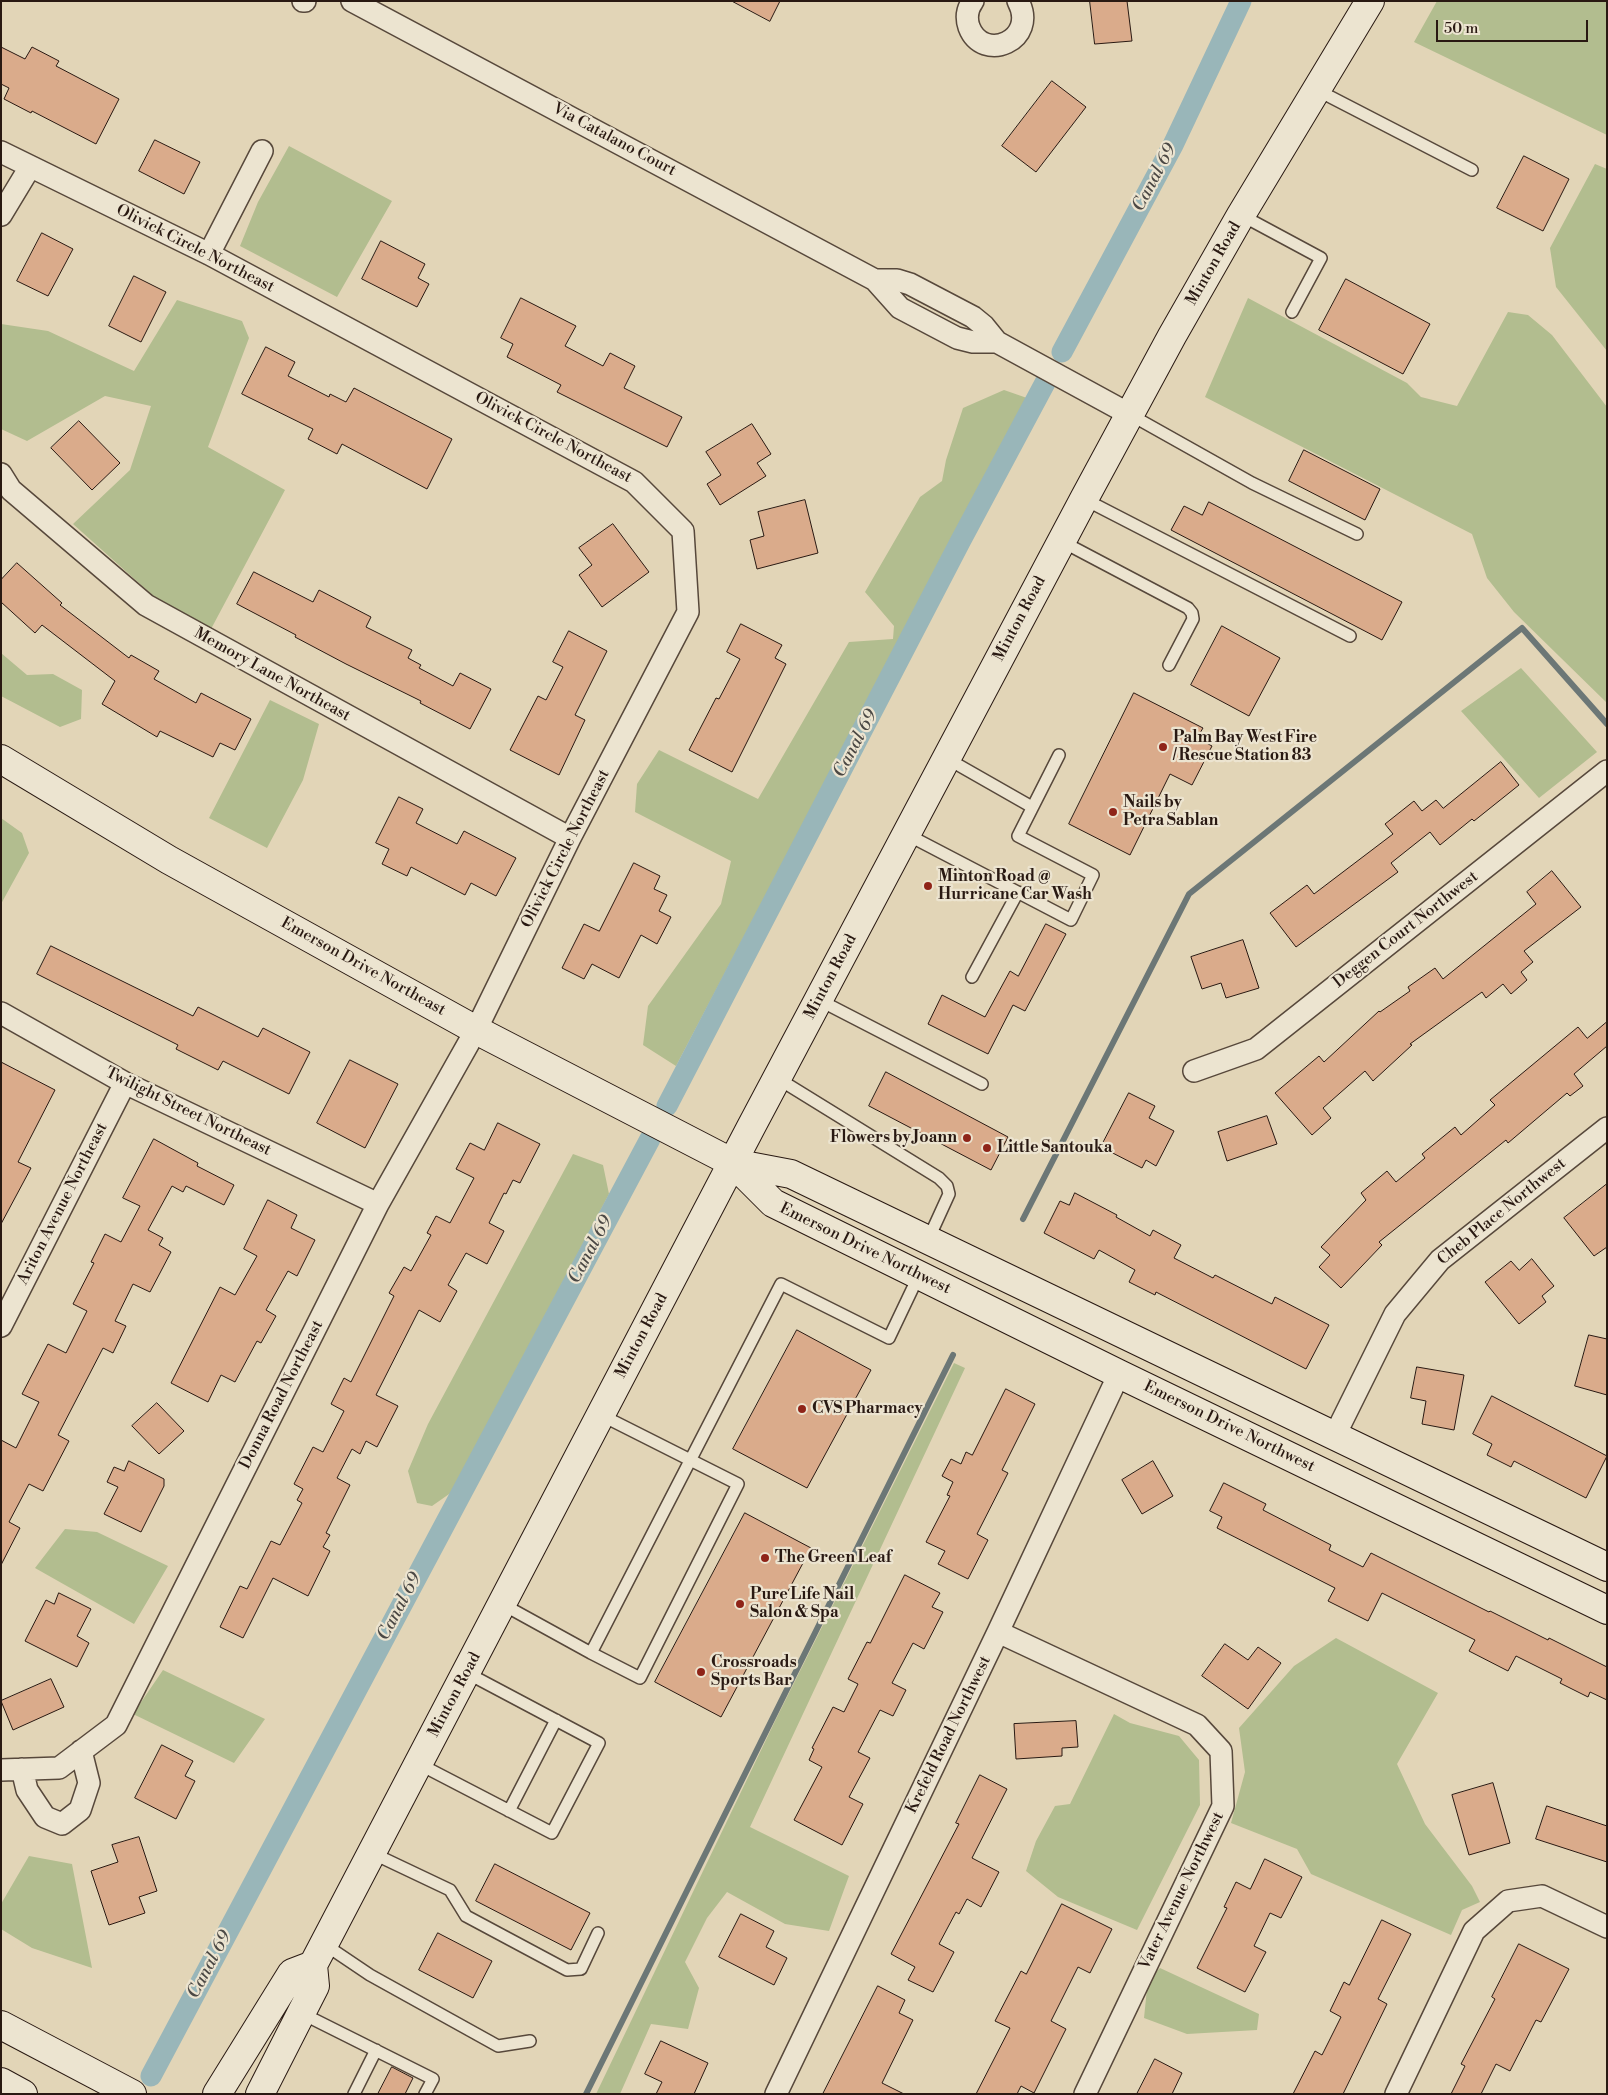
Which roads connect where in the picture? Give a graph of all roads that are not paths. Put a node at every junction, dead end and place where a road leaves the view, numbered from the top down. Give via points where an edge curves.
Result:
1 (352, 1) edge
2 (1018, 1) edge
3 (1370, 1) edge
4 (968, 3) edge
5 (1317, 90) junction
6 (262, 151) dead end
7 (1, 152) edge
8 (30, 166) junction
9 (1472, 170) dead end
10 (1, 214) edge
11 (1241, 216) junction
12 (209, 254) junction
13 (876, 280) junction
14 (944, 302) junction
15 (1292, 312) dead end
16 (932, 325) junction
17 (996, 342) junction
18 (1129, 414) junction
19 (1, 474) edge
20 (1084, 499) junction
21 (1357, 534) dead end
22 (1061, 541) junction
23 (1350, 636) dead end
24 (1169, 665) dead end
25 (1059, 755) dead end
26 (946, 758) junction
27 (1, 759) edge
28 (1607, 771) edge
29 (1032, 806) junction
30 (906, 834) junction
31 (570, 838) junction
32 (1018, 892) junction
33 (972, 977) dead end
34 (819, 1000) junction
35 (1, 1013) edge
36 (476, 1030) junction
37 (1194, 1071) dead end
38 (777, 1078) junction
39 (125, 1083) junction
40 (982, 1084) dead end
41 (1607, 1128) edge
42 (732, 1163) junction
43 (378, 1204) junction
44 (928, 1240) junction
45 (919, 1276) junction
46 (1, 1326) edge
47 (1119, 1374) junction
48 (601, 1415) junction
49 (1335, 1435) junction
50 (691, 1460) junction
51 (1607, 1568) edge
52 (502, 1604) junction
53 (1607, 1610) edge
54 (998, 1632) junction
55 (591, 1652) junction
56 (467, 1673) junction
57 (556, 1720) junction
58 (81, 1751) junction
59 (419, 1764) junction
60 (12, 1769) edge
61 (509, 1811) junction
62 (372, 1853) junction
63 (1607, 1926) edge
64 (598, 1933) dead end
65 (318, 1955) junction
66 (301, 2013) junction
67 (1, 2024) edge
68 (530, 2041) dead end
69 (376, 2050) junction
70 (1, 2082) edge
71 (23, 2094) edge
72 (132, 2094) edge
73 (217, 2094) edge
74 (260, 2094) edge
75 (354, 2094) edge
76 (425, 2094) edge
77 (776, 2094) edge
78 (1085, 2094) edge
79 (1396, 2094) edge

1 - 13 street, Via Catalano Court
2 - 4 street via 1022,9 1021,28 1016,36 1001,45 992,46 976,38 967,23
3 - 5 street, Minton Road
5 - 9 lane
5 - 11 street, Minton Road
6 - 12 street
7 - 8 street, Olivick Circle Northeast
8 - 10 street
8 - 12 street, Olivick Circle Northeast
11 - 15 lane via 1321,258
11 - 18 street, Minton Road
12 - 31 street, Olivick Circle Northeast via 634,482 683,530 688,612
13 - 14 street, Via Catalano Court via 910,284
13 - 16 street, Via Catalano Court via 900,308
14 - 16 street
14 - 17 street, Via Catalano Court via 973,317
16 - 17 street, Via Catalano Court via 957,338
17 - 18 street, Via Catalano Court
18 - 20 street, Minton Road
18 - 21 lane via 1252,484
19 - 31 street, Memory Lane Northeast via 11,490 146,605
20 - 22 street, Minton Road
20 - 23 lane
22 - 24 lane via 1188,608 1194,619
22 - 26 street, Minton Road
25 - 29 lane
26 - 29 lane
26 - 30 street, Minton Road
27 - 36 street, Emerson Drive Northeast via 169,860
28 - 37 street, Deggen Court Northwest via 1256,1049
29 - 32 lane via 1018,836 1093,875 1071,920
30 - 32 lane
30 - 34 street, Minton Road
31 - 36 street, Olivick Circle Northeast
32 - 33 lane
34 - 38 street, Minton Road
34 - 40 lane
35 - 39 street, Twilight Street Northeast
36 - 42 street, Emerson Drive Northeast
36 - 43 street, Donna Road Northeast
38 - 42 street, Minton Road
38 - 44 lane via 947,1186 949,1194
39 - 43 street, Twilight Street Northeast
39 - 46 street, Ariton Avenue Northeast
41 - 49 street, Cheb Place Northwest via 1440,1260 1395,1314
42 - 44 street via 791,1174
42 - 45 street, Emerson Drive Northwest via 773,1203
42 - 48 street, Minton Road
43 - 58 street, Donna Road Northeast via 116,1725
44 - 49 street
45 - 47 street, Emerson Drive Northwest
45 - 50 lane via 889,1338 781,1284
47 - 53 street, Emerson Drive Northwest
47 - 54 street, Krefeld Road Northwest
48 - 50 lane
48 - 52 street, Minton Road
49 - 51 street
50 - 55 lane
50 - 55 lane via 738,1484 640,1678
52 - 55 lane
52 - 56 street, Minton Road
54 - 77 street, Krefeld Road Northwest
54 - 78 street, Vater Avenue Northwest via 1197,1725 1221,1751 1223,1806
56 - 57 lane
56 - 59 street, Minton Road
57 - 61 lane
57 - 61 lane via 599,1744 552,1833
58 - 60 street, Donna Road Northeast via 59,1768
58 - 60 street, Donna Road Northeast via 89,1783 80,1810 62,1824 45,1817
59 - 61 lane
59 - 62 street, Minton Road
62 - 64 lane via 450,1890 466,1916 567,1970 580,1969
62 - 65 street, Minton Road
63 - 79 street via 1542,1896 1508,1901 1474,1931
65 - 66 street, Minton Road via 315,1986
65 - 68 lane via 370,1974 498,2046
65 - 73 street via 292,1973
66 - 69 lane
66 - 74 street, Minton Road
67 - 72 street
69 - 75 lane
69 - 76 lane via 432,2079
70 - 71 street

